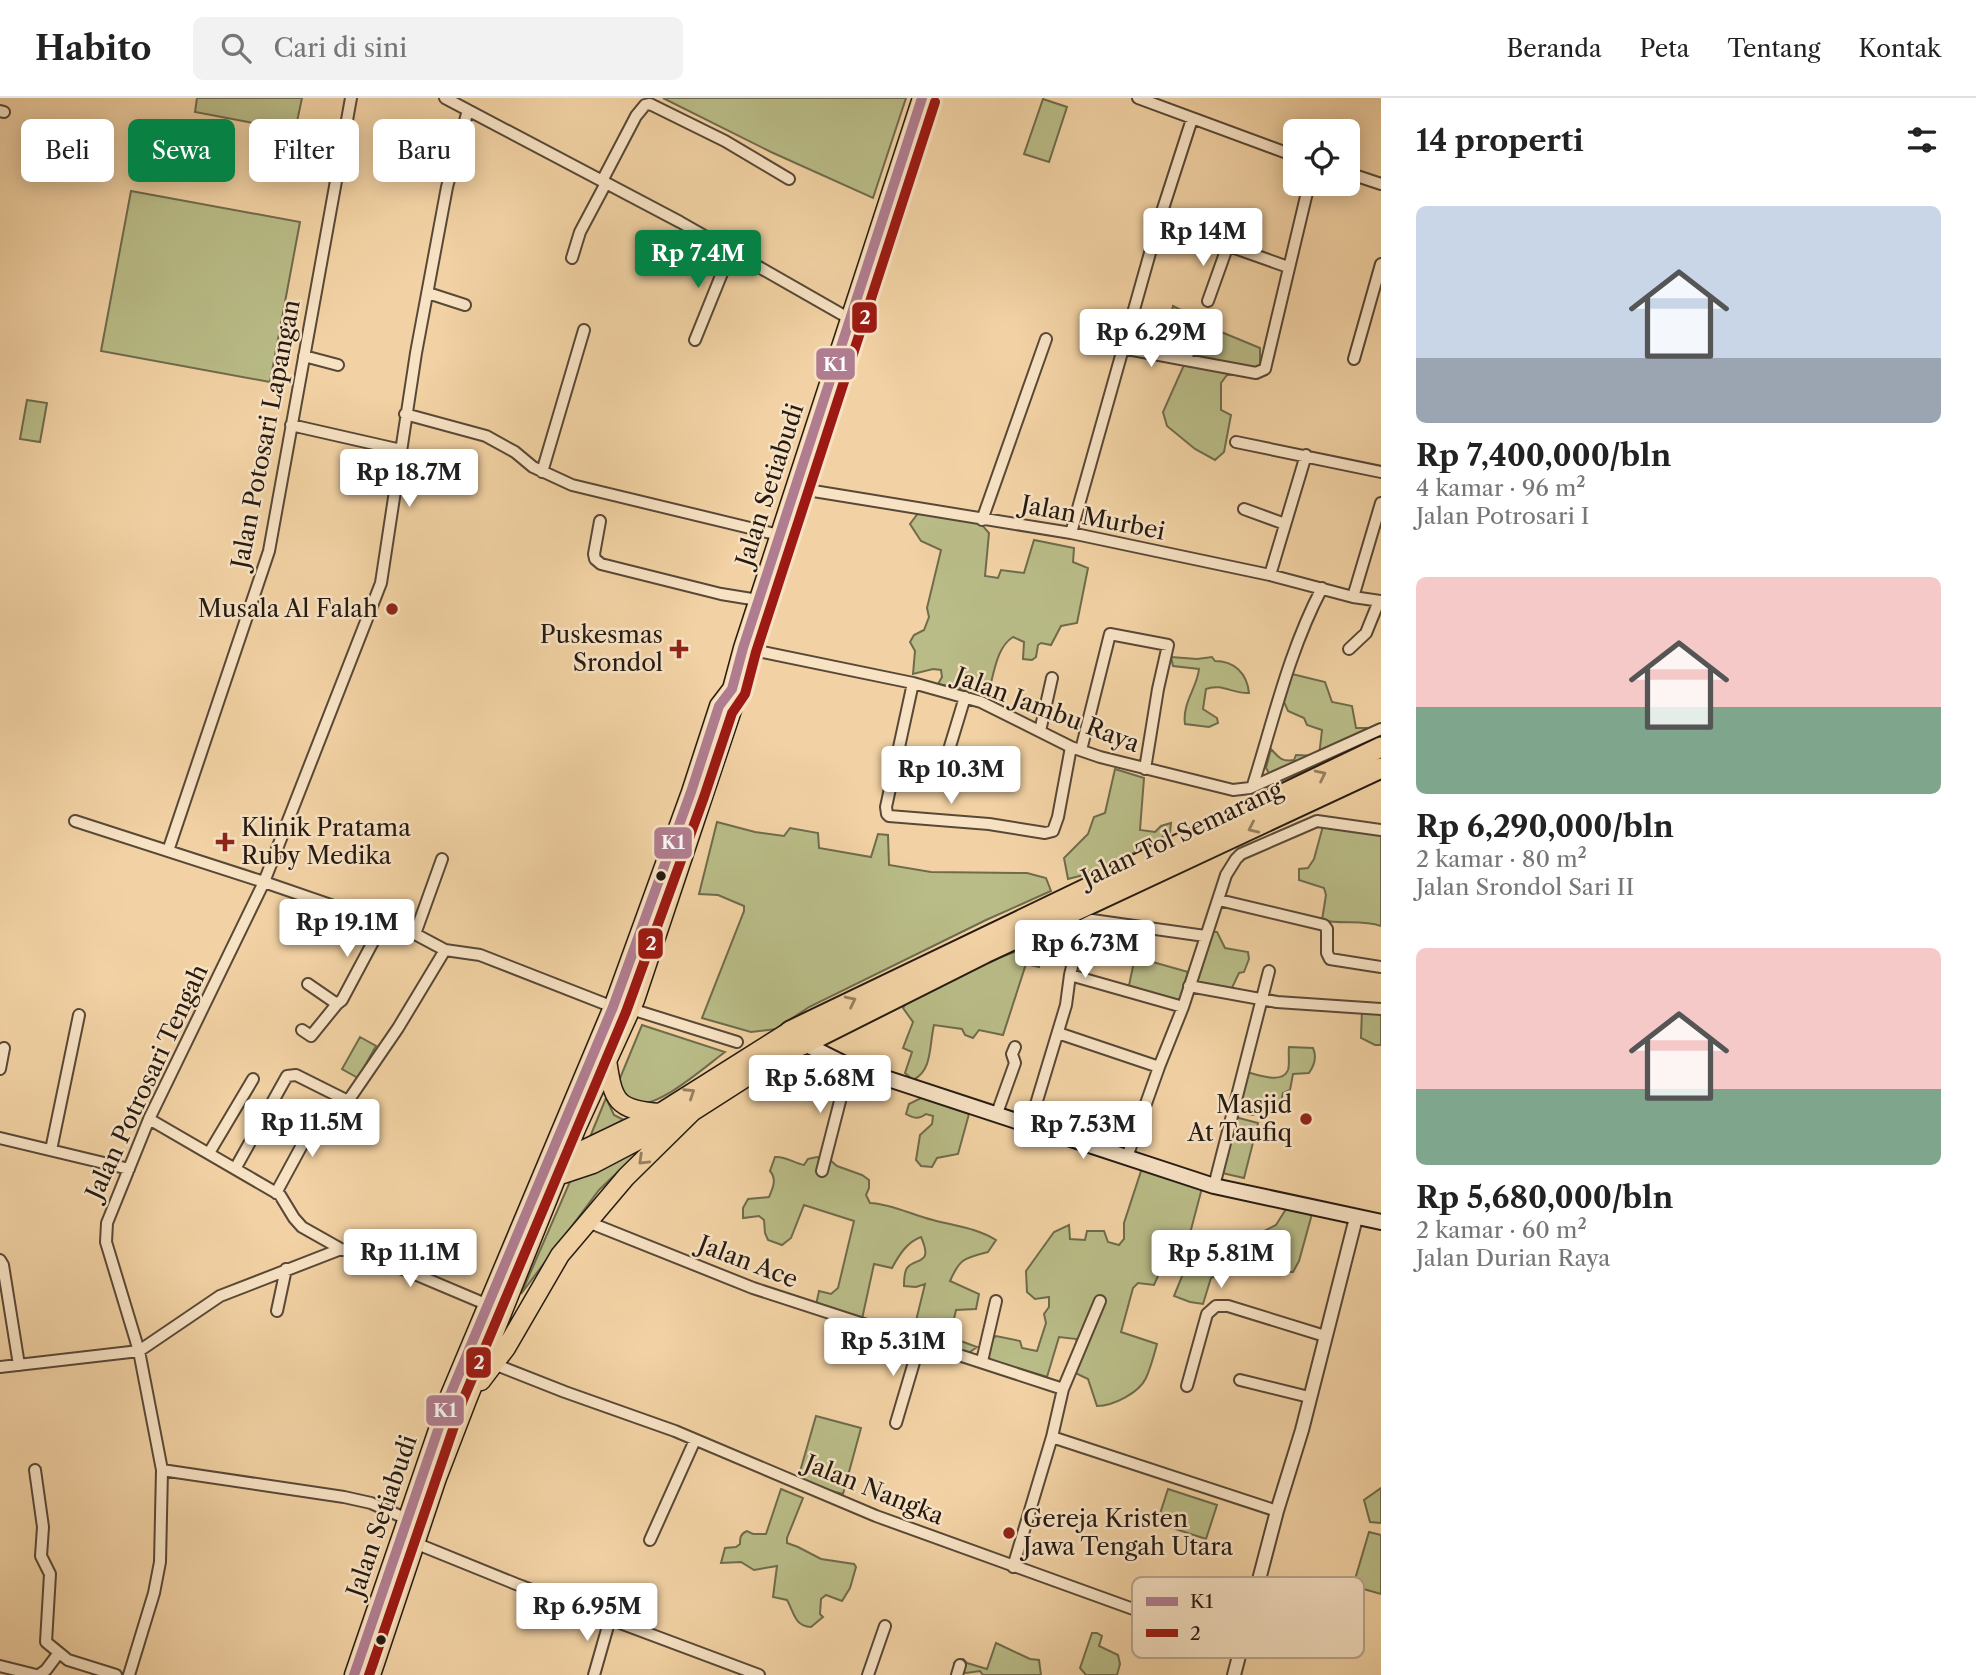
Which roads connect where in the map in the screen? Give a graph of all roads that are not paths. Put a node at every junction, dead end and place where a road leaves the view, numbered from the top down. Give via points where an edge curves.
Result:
1 (351, 98) edge
2 (445, 98) edge
3 (922, 98) edge
4 (1138, 98) edge
5 (468, 110) junction
6 (1192, 119) junction
7 (1283, 152) edge
8 (1360, 177) edge
9 (789, 178) dead end
10 (604, 182) junction
11 (1381, 184) edge
12 (1306, 196) edge
13 (1159, 221) junction
14 (1228, 245) junction
15 (731, 251) junction
16 (572, 258) dead end
17 (1381, 264) edge
18 (1288, 267) junction
19 (428, 293) junction
20 (1208, 301) dead end
21 (466, 305) dead end
22 (850, 319) junction
23 (1198, 320) dead end
24 (584, 330) dead end
25 (1046, 339) dead end
26 (695, 340) dead end
27 (1122, 348) junction
28 (304, 356) junction
29 (1354, 359) dead end
30 (1186, 360) junction
31 (338, 365) dead end
32 (405, 414) junction
33 (291, 425) junction
34 (1236, 442) dead end
35 (401, 450) junction
36 (1306, 455) junction
37 (542, 472) junction
38 (1381, 472) edge
39 (795, 488) junction
40 (1381, 503) edge
41 (1244, 509) dead end
42 (600, 520) dead end
43 (982, 520) junction
44 (1285, 524) junction
45 (1071, 533) junction
46 (779, 535) junction
47 (1270, 575) junction
48 (1322, 588) junction
49 (1353, 597) junction
50 (758, 600) junction
51 (1380, 601) edge
52 (743, 648) junction
53 (1349, 649) dead end
54 (1052, 678) dead end
55 (913, 683) junction
56 (732, 689) junction
57 (965, 697) junction
58 (1381, 729) edge
59 (1040, 731) junction
60 (1381, 747) edge
61 (1076, 749) junction
62 (1381, 768) edge
63 (1145, 769) junction
64 (941, 776) dead end
65 (1253, 785) junction
66 (75, 821) dead end
67 (1381, 830) edge
68 (168, 851) junction
69 (442, 859) dead end
70 (264, 882) junction
71 (1219, 900) junction
72 (382, 925) junction
73 (415, 934) junction
74 (1205, 936) junction
75 (445, 950) junction
76 (1381, 967) edge
77 (1269, 971) dead end
78 (1070, 975) junction
79 (308, 984) dead end
80 (1189, 986) junction
81 (1262, 1000) junction
82 (337, 1004) junction
83 (613, 1007) junction
84 (1183, 1007) junction
85 (631, 1009) junction
86 (1381, 1009) edge
87 (79, 1015) dead end
88 (307, 1033) dead end
89 (1058, 1033) junction
90 (796, 1038) junction
91 (737, 1042) dead end
92 (1014, 1046) dead end
93 (4, 1048) dead end
94 (607, 1060) junction
95 (849, 1066) junction
96 (1159, 1067) junction
97 (0, 1069) edge
98 (253, 1079) dead end
99 (324, 1111) dead end
100 (692, 1112) junction
101 (660, 1113) junction
102 (996, 1116) junction
103 (149, 1119) junction
104 (1030, 1124) junction
105 (0, 1138) edge
106 (51, 1150) junction
107 (209, 1153) junction
108 (1127, 1157) junction
109 (564, 1158) junction
110 (129, 1169) junction
111 (235, 1169) junction
112 (822, 1171) dead end
113 (548, 1176) junction
114 (1214, 1186) junction
115 (276, 1193) junction
116 (1356, 1218) junction
117 (588, 1222) junction
118 (1381, 1222) edge
119 (341, 1249) junction
120 (0, 1262) edge
121 (286, 1269) junction
122 (996, 1301) dead end
123 (1100, 1301) dead end
124 (488, 1304) junction
125 (277, 1311) dead end
126 (1325, 1336) junction
127 (920, 1342) junction
128 (139, 1351) junction
129 (982, 1361) junction
130 (494, 1364) junction
131 (19, 1365) junction
132 (0, 1367) edge
133 (1240, 1380) dead end
134 (1187, 1386) dead end
135 (1063, 1388) junction
136 (1309, 1396) junction
137 (467, 1400) junction
138 (895, 1423) dead end
139 (1052, 1437) junction
140 (695, 1440) junction
141 (35, 1470) dead end
142 (162, 1471) junction
143 (1277, 1511) junction
144 (407, 1519) junction
145 (650, 1540) dead end
146 (415, 1543) junction
147 (1013, 1567) junction
148 (1260, 1577) edge
149 (1132, 1609) edge
150 (610, 1619) junction
151 (885, 1626) dead end
152 (58, 1654) junction
153 (1238, 1658) edge
154 (0, 1666) edge
155 (37, 1675) edge
156 (117, 1675) edge
157 (129, 1675) edge
158 (354, 1675) edge
159 (371, 1675) edge
160 (594, 1675) edge
161 (759, 1675) edge
162 (868, 1675) edge
163 (1234, 1675) edge

1 - 28 street, Jalan Potosari Lapangan
2 - 5 street
3 - 22 highway, Jalan Setiabudi
4 - 6 street
5 - 10 street
5 - 19 street, Jalan Potrosari Tengah via 447,187
6 - 7 street
6 - 13 street
8 - 11 street
9 - 10 street via 650,104 636,116
10 - 15 street
10 - 16 street
12 - 18 street
13 - 14 street
13 - 27 street
14 - 18 street
14 - 20 street
15 - 22 street
15 - 26 street
17 - 29 street
18 - 30 street via 1263,371
19 - 21 street
19 - 32 street, Jalan Potrosari Tengah
22 - 39 highway, Jalan Setiabudi
23 - 30 street
24 - 37 street
25 - 43 street
27 - 30 street
27 - 45 street
28 - 31 street
28 - 33 street, Jalan Potosari Lapangan
32 - 35 street, Jalan Potrosari Tengah
32 - 37 street via 486,436
33 - 35 street
33 - 68 street, Jalan Potosari Lapangan via 269,551
34 - 36 street
35 - 70 street, Jalan Potrosari Tengah via 381,583
36 - 38 street
36 - 44 street
37 - 46 street via 572,485
39 - 43 street, Jalan Murbei
39 - 46 highway, Jalan Setiabudi
40 - 49 street
41 - 44 street
42 - 50 street via 594,554 598,563
43 - 45 street, Jalan Murbei
44 - 47 street
45 - 47 street, Jalan Murbei
46 - 50 highway, Jalan Setiabudi
47 - 48 street, Jalan Murbei
48 - 49 street, Jalan Murbei
48 - 65 street via 1298,638
49 - 51 street, Jalan Murbei
50 - 52 highway, Jalan Setiabudi
51 - 53 street via 1366,633
52 - 55 street, Jalan Jambu Raya
52 - 56 highway, Jalan Setiabudi
54 - 59 street
55 - 57 street, Jalan Jambu Raya
55 - 61 street via 886,807 889,816 1053,831
56 - 83 highway, Jalan Setiabudi via 719,706
56 - 85 highway, Jalan Setiabudi via 733,707
57 - 59 street, Jalan Jambu Raya
57 - 64 street
58 - 65 street
59 - 61 street, Jalan Jambu Raya
90 -> 60 highway, Jalan Tol Semarang
61 - 63 street, Jalan Jambu Raya
61 - 63 street via 1110,634 1168,645
62 -> 90 highway, Jalan Tol Semarang
63 - 65 street, Jalan Jambu Raya via 1233,790
66 - 68 street
67 - 71 street via 1327,821 1311,823 1241,854 1226,875
68 - 70 street
69 - 73 street
70 - 72 street
70 - 103 street, Jalan Potrosari Tengah
71 - 74 street
71 - 76 street via 1324,925 1330,959
72 - 73 street
72 - 82 street
73 - 75 street
74 - 78 street via 1092,920 1082,925
74 - 80 street
75 - 83 street via 480,955
75 - 111 street via 348,1101 296,1075 287,1076
77 - 81 street
78 - 84 street
78 - 89 street
79 - 82 street
80 - 81 street
80 - 84 street
81 - 86 street
81 - 114 street
82 - 88 street
83 - 113 highway, Jalan Setiabudi
84 - 96 street
85 - 91 street
85 - 94 highway, Jalan Setiabudi
87 - 106 street
89 - 96 street
89 - 104 street
90 - 95 main road
90 - 100 highway, Jalan Tol Semarang via 770,1062
101 -> 90 highway, Jalan Tol Semarang
92 - 102 street via 1015,1063
93 - 97 street
94 - 101 highway via 612,1090 622,1104 638,1112
94 - 109 highway, Jalan Setiabudi
95 - 102 main road
95 - 112 street
96 - 108 street
98 - 107 street
99 - 115 street
100 - 113 highway, Jalan Tol Semarang via 593,1164
100 -> 117 highway
101 - 109 highway, Jalan Tol Semarang
102 - 104 main road
103 - 107 street
103 - 110 street, Jalan Potrosari Tengah
104 - 108 main road
105 - 106 street
106 - 110 street
107 - 111 street
108 - 114 main road
109 - 113 highway, Jalan Setiabudi
110 - 128 street, Jalan Potrosari Tengah via 107,1223 106,1242
111 - 115 street
113 - 124 highway, Jalan Setiabudi
113 - 137 highway, Jalan Setiabudi
114 - 116 main road
115 - 119 street via 302,1227
116 - 118 main road
116 - 126 street
117 - 127 street, Jalan Ace via 753,1288
117 - 130 highway via 560,1255
119 - 121 street
119 - 124 street
120 - 131 street
121 - 125 street
121 - 128 street via 220,1296
122 - 129 street
123 - 135 street
124 - 144 highway, Jalan Setiabudi
126 - 134 street via 1216,1306 1207,1314
126 - 136 street
127 - 129 street, Jalan Ace
127 - 138 street
128 - 131 street
128 - 142 street, Jalan Potrosari Tengah
129 - 135 street, Jalan Ace
130 - 137 highway
130 - 140 street, Jalan Nangka
131 - 132 street
133 - 136 street
135 - 139 street
136 - 143 street
137 - 146 highway, Jalan Setiabudi
139 - 143 street
139 - 147 street
140 - 145 street
140 - 147 street, Jalan Nangka
141 - 152 street via 43,1527 41,1556 50,1574 44,1637
142 - 144 street via 344,1497 372,1503
142 - 157 street, Jalan Potrosari Tengah via 160,1562
143 - 148 street
144 - 158 highway, Jalan Setiabudi
146 - 150 street
146 - 159 highway, Jalan Setiabudi
147 - 149 street, Jalan Nangka
150 - 160 street
150 - 161 street
151 - 162 street
152 - 155 street via 47,1670
152 - 156 street
153 - 163 street
154 - 155 street

